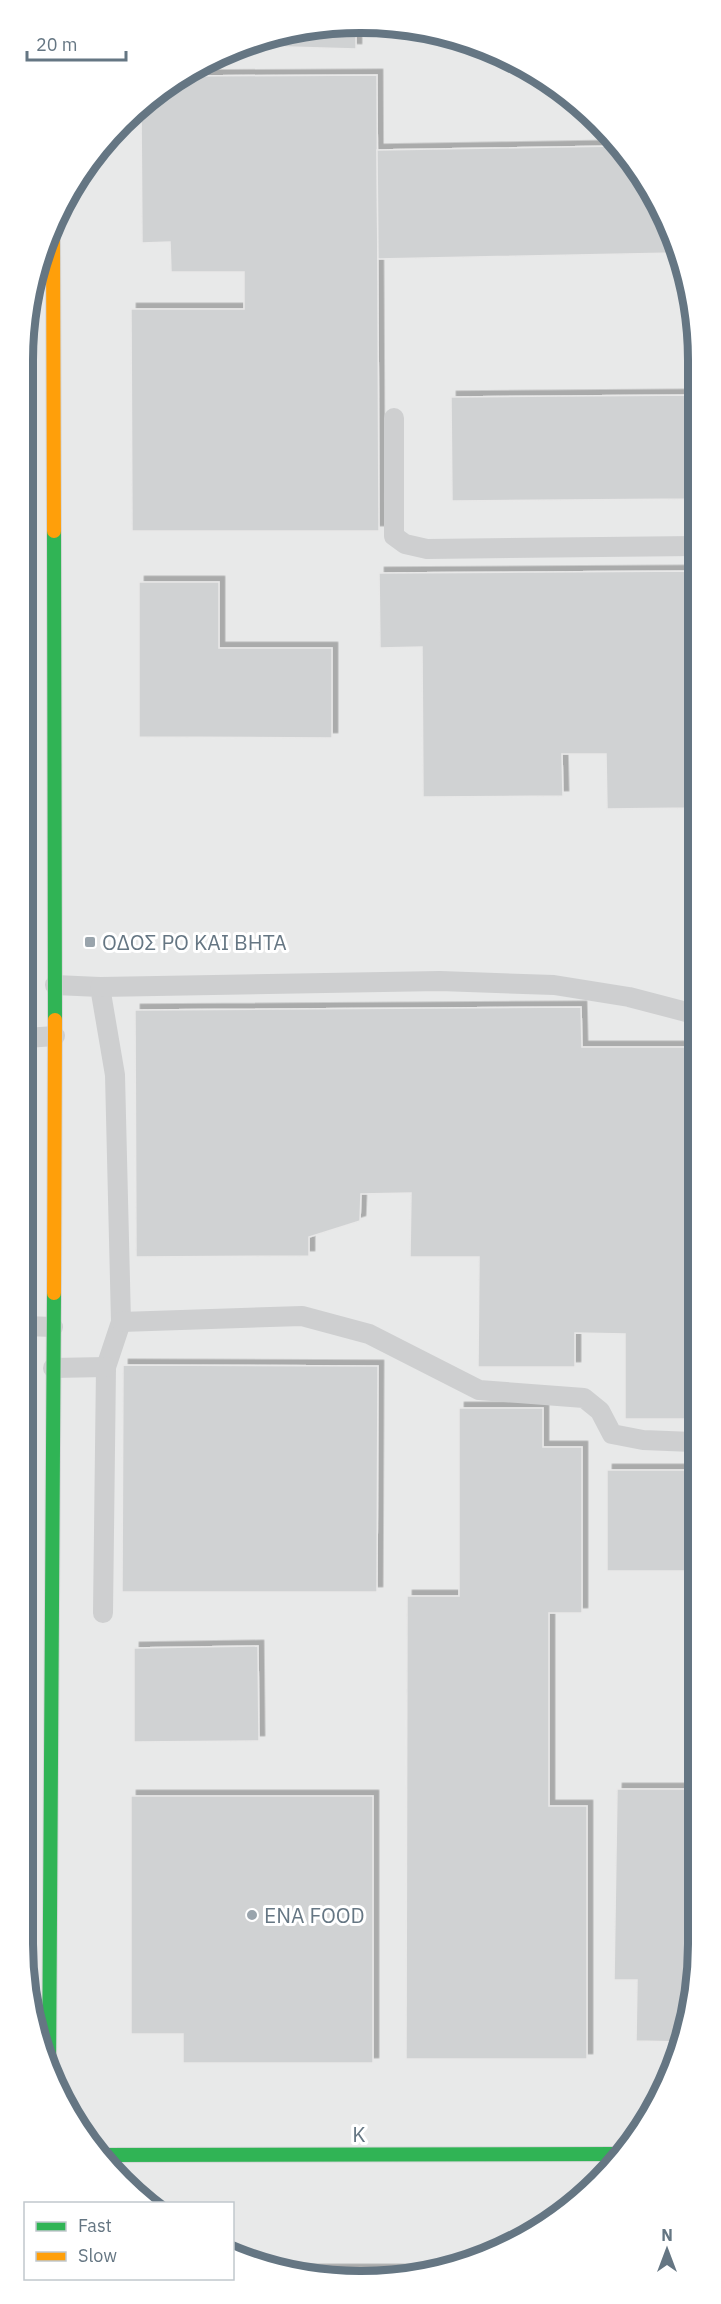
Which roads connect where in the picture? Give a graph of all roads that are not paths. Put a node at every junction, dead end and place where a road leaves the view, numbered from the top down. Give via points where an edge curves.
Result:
1 (53, 247) edge
2 (394, 418) dead end
3 (688, 546) edge
4 (55, 985) junction
5 (100, 987) junction
6 (688, 1012) edge
7 (55, 1036) junction
8 (33, 1038) edge
9 (121, 1322) junction
10 (33, 1326) edge
11 (53, 1327) junction
12 (106, 1367) junction
13 (53, 1368) junction
14 (688, 1442) edge
15 (103, 1613) dead end
16 (49, 2046) edge
17 (611, 2154) edge
18 (111, 2155) edge

1 - 4 street
2 - 3 lane via 394,536 405,544 428,549
4 - 5 lane
4 - 7 street
5 - 6 lane via 440,981 554,985 629,997
5 - 9 lane via 115,1075
7 - 8 lane
7 - 11 street
9 - 12 lane
9 - 14 lane via 302,1316 369,1334 479,1390 584,1398 600,1411 612,1434
10 - 11 lane
11 - 13 street
12 - 13 lane
12 - 15 lane
13 - 16 street
17 - 18 street, Κ

